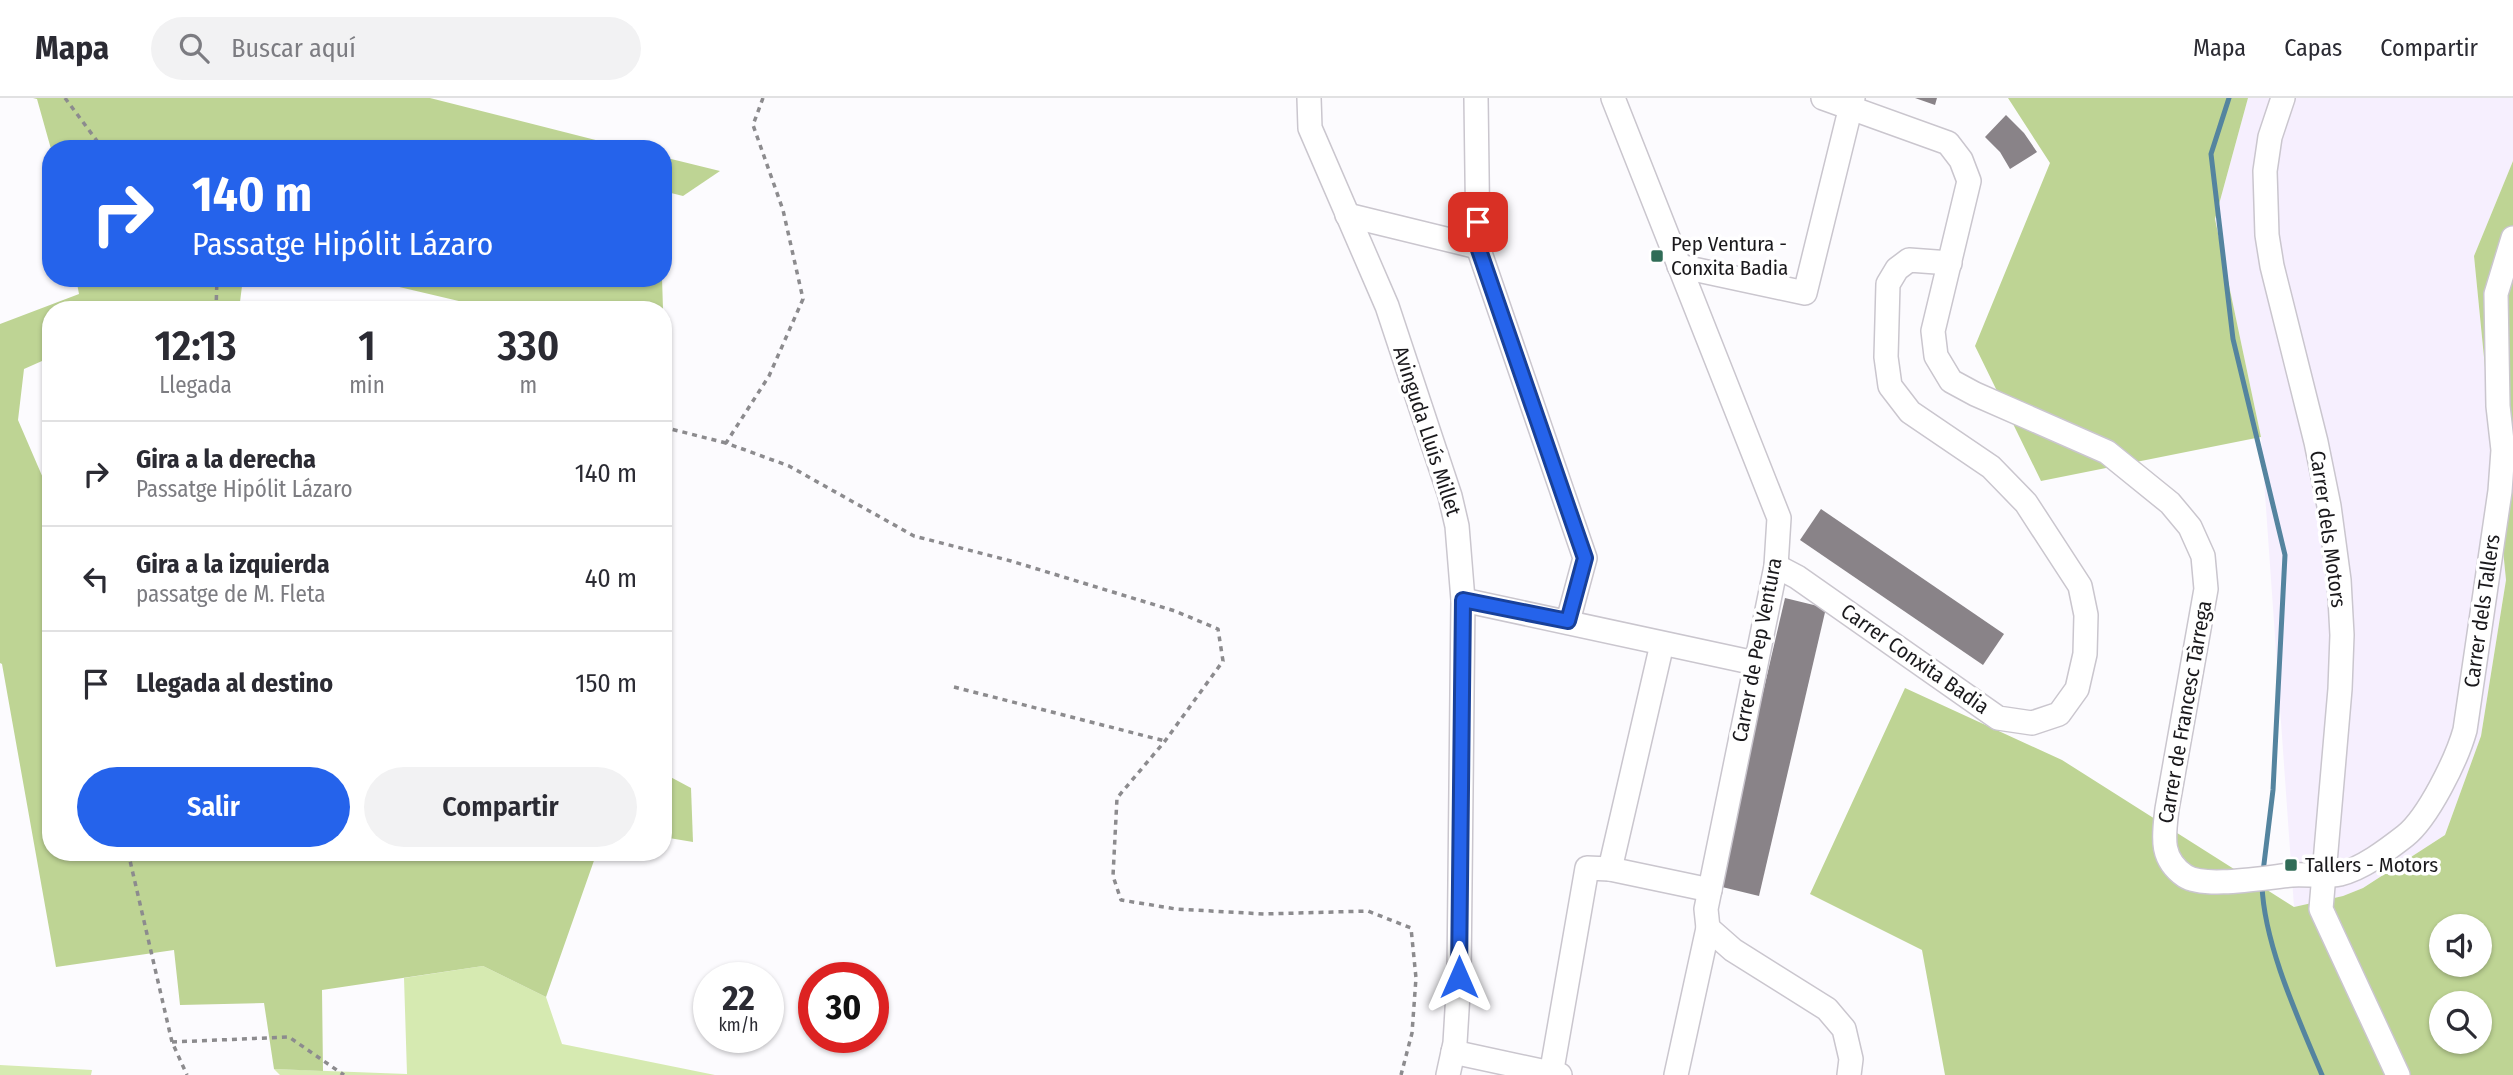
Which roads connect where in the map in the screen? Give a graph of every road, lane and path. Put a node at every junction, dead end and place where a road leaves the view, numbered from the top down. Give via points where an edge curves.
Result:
1 (65, 98) edge
2 (763, 98) edge
3 (1309, 98) edge
4 (1476, 98) edge
5 (1613, 98) edge
6 (1822, 98) edge
7 (2283, 98) edge
8 (1852, 103) edge
9 (96, 140) edge
10 (1347, 215) junction
11 (2513, 238) edge
12 (1478, 247) junction
13 (1950, 262) junction
14 (1679, 266) junction
15 (672, 429) edge
16 (726, 443) junction
17 (1776, 566) junction
18 (1463, 600) junction
19 (1568, 621) junction
20 (1662, 644) junction
21 (1755, 663) junction
22 (954, 687) dead end
23 (1165, 741) junction
24 (130, 861) edge
25 (1610, 869) junction
26 (2323, 874) junction
27 (1710, 890) junction
28 (1708, 928) junction
29 (172, 1042) junction
30 (1453, 1052) junction
31 (1554, 1074) edge
32 (187, 1075) edge
33 (344, 1075) edge
34 (1401, 1075) edge
35 (1448, 1075) edge
36 (1676, 1075) edge
37 (1849, 1075) edge
38 (2398, 1075) edge

1 - 9 path
2 - 16 path via 753,125 783,210 803,299 769,376
3 - 10 street, Avinguda Lluís Millet via 1310,128
4 - 12 street
5 - 14 street, Carrer de Pep Ventura
6 - 8 street, Carrer de Francesc Tàrrega
7 - 26 street, Carrer dels Motors via 2265,171 2267,234 2327,493 2342,635
8 - 13 street, Carrer de Francesc Tàrrega via 1948,143 1961,160 1969,181
8 - 14 street via 1805,293
10 - 12 street
10 - 18 street, Avinguda Lluís Millet via 1387,306 1450,496
11 - 26 street, Carrer dels Tallers via 2496,294 2503,450 2500,491 2461,746 2428,807 2406,835 2370,860 2340,874
12 - 19 street via 1585,558
13 - 17 street, Carrer Conxita Badia via 1909,260 1888,284 1889,386 1910,412 1991,467 2026,503 2080,586 2086,615 2085,654 2077,689 2059,714 2032,723 1998,718
13 - 26 street, Carrer de Francesc Tàrrega via 1933,331 1936,356 1951,381 2107,452 2170,503 2190,527 2203,556 2206,589 2163,845 2174,864 2187,877 2216,882
14 - 17 street, Carrer de Pep Ventura via 1779,518
15 - 16 path
16 - 23 path via 789,466 914,536 1175,611 1217,629 1223,661
17 - 21 street, Carrer de Pep Ventura
18 - 19 street
18 - 30 street, Avinguda Lluís Millet via 1459,977
19 - 20 street
20 - 21 street
20 - 25 street
21 - 27 street, Carrer de Pep Ventura
22 - 23 path
23 - 34 path via 1117,798 1113,876 1121,900 1176,909 1264,914 1368,911 1411,928 1416,978 1412,1033
24 - 29 path
25 - 27 street
25 - 31 street via 1587,868
26 - 38 street, Carrer dels Motors via 2321,909
27 - 28 street, Carrer de Pep Ventura
28 - 36 street, Carrer de Pep Ventura
28 - 37 street via 1732,950 1827,1009 1844,1029 1852,1059
29 - 32 path
29 - 33 path via 289,1037
30 - 31 street
30 - 35 street, Avinguda Lluís Millet

